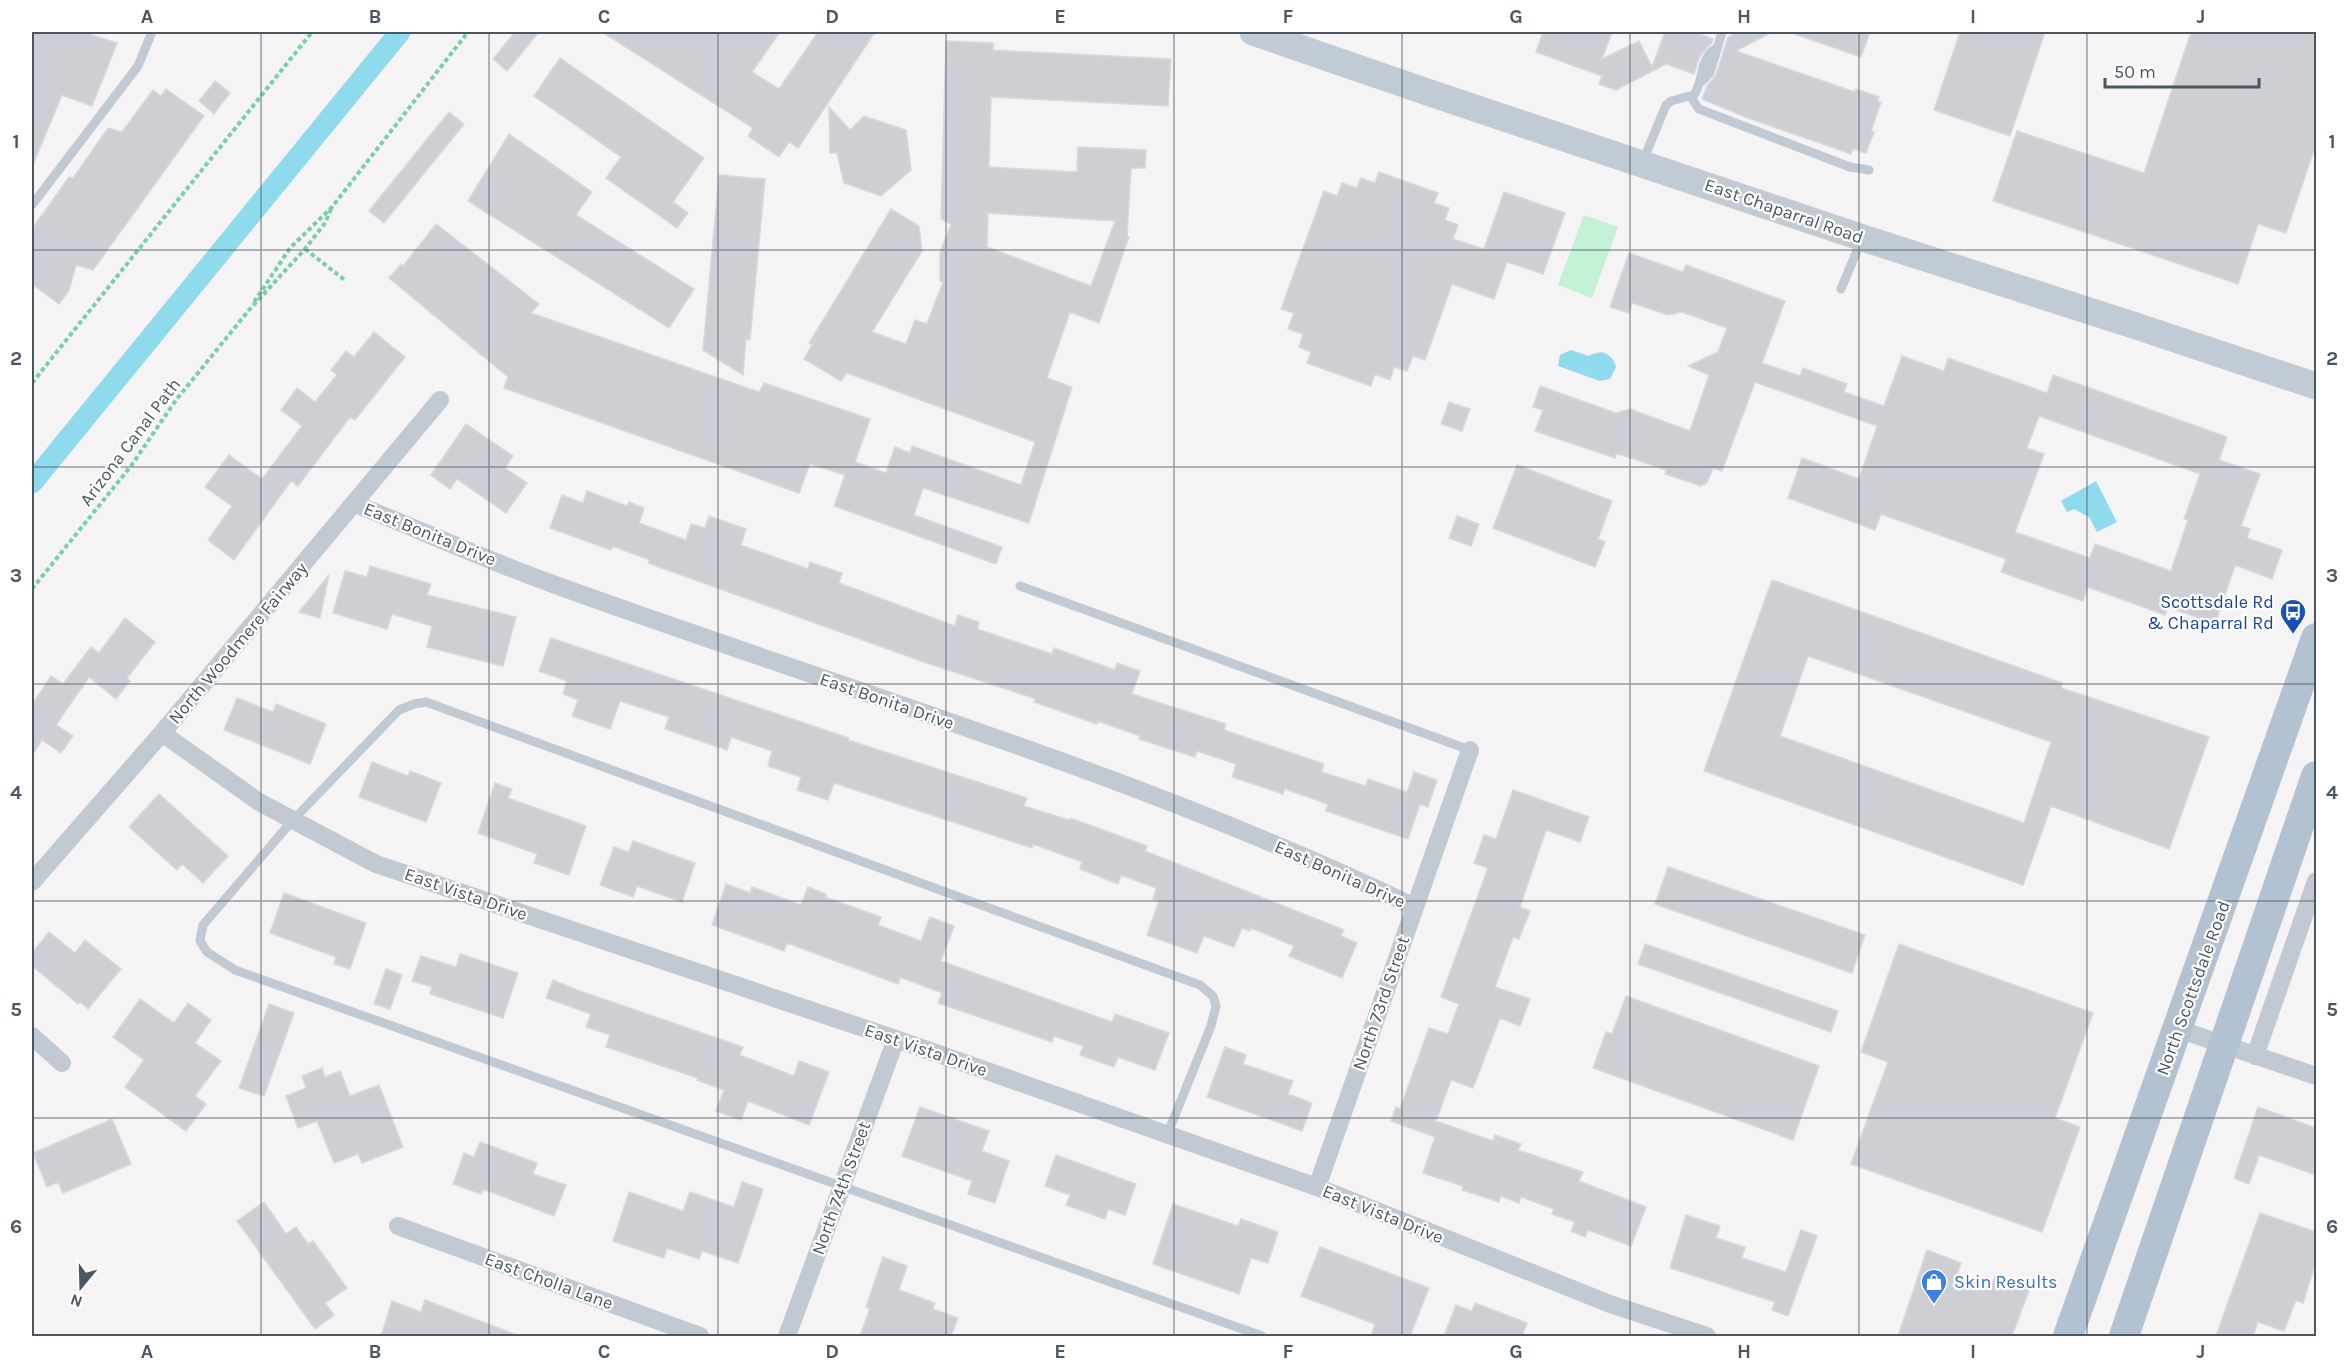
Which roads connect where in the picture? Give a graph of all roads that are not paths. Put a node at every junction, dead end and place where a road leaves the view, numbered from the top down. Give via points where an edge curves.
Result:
1 (152, 32) edge
2 (1253, 32) edge
3 (1722, 32) edge
4 (1690, 96) junction
5 (1642, 163) junction
6 (1869, 170) dead end
7 (32, 205) edge
8 (1863, 238) junction
9 (1841, 289) dead end
10 (2316, 386) edge
11 (440, 400) dead end
12 (355, 504) junction
13 (1020, 586) dead end
14 (2316, 638) edge
15 (162, 733) junction
16 (1470, 750) joint
17 (2316, 776) edge
18 (292, 821) junction
19 (2316, 881) edge
20 (32, 882) edge
21 (1415, 907) junction
22 (2178, 1029) junction
23 (32, 1036) edge
24 (896, 1039) junction
25 (2222, 1045) junction
26 (2255, 1056) junction
27 (62, 1063) dead end
28 (2316, 1076) edge
29 (1167, 1135) junction
30 (1317, 1187) junction
31 (841, 1188) junction
32 (398, 1226) dead end
33 (700, 1336) edge
34 (787, 1336) edge
35 (1262, 1336) edge
36 (1707, 1336) edge
37 (2068, 1336) edge
38 (2124, 1336) edge

1 - 7 lane via 138,66
2 - 5 main road, East Chaparral Road
3 - 4 lane via 1715,49 1708,53 1701,82
4 - 5 lane via 1666,105
4 - 6 lane via 1698,110 1850,167
5 - 8 main road, East Chaparral Road
8 - 9 lane
8 - 10 main road, East Chaparral Road
11 - 12 street, North Woodmere Fairway
12 - 15 street, North Woodmere Fairway
12 - 21 street, East Bonita Drive via 547,582 1136,788 1332,868
13 - 16 lane
14 - 22 main road, North Scottsdale Road
15 - 18 street, East Vista Drive
15 - 20 street, North Woodmere Fairway
16 - 21 street, North 73rd Street
17 - 25 main road
18 - 24 street, East Vista Drive via 376,864
18 - 29 lane via 399,710 426,702 1200,985 1213,996 1214,1016
18 - 31 lane via 202,925 200,941 207,952 224,964
19 - 26 street
21 - 30 street, North 73rd Street
22 - 25 street
22 - 37 main road, North Scottsdale Road
23 - 27 street
24 - 29 street, East Vista Drive
24 - 31 street, North 74th Street
25 - 26 street
25 - 38 main road
26 - 28 street
29 - 30 street, East Vista Drive
30 - 36 street, East Vista Drive via 1610,1304
31 - 34 street, North 74th Street
31 - 35 lane
32 - 33 street, East Cholla Lane

